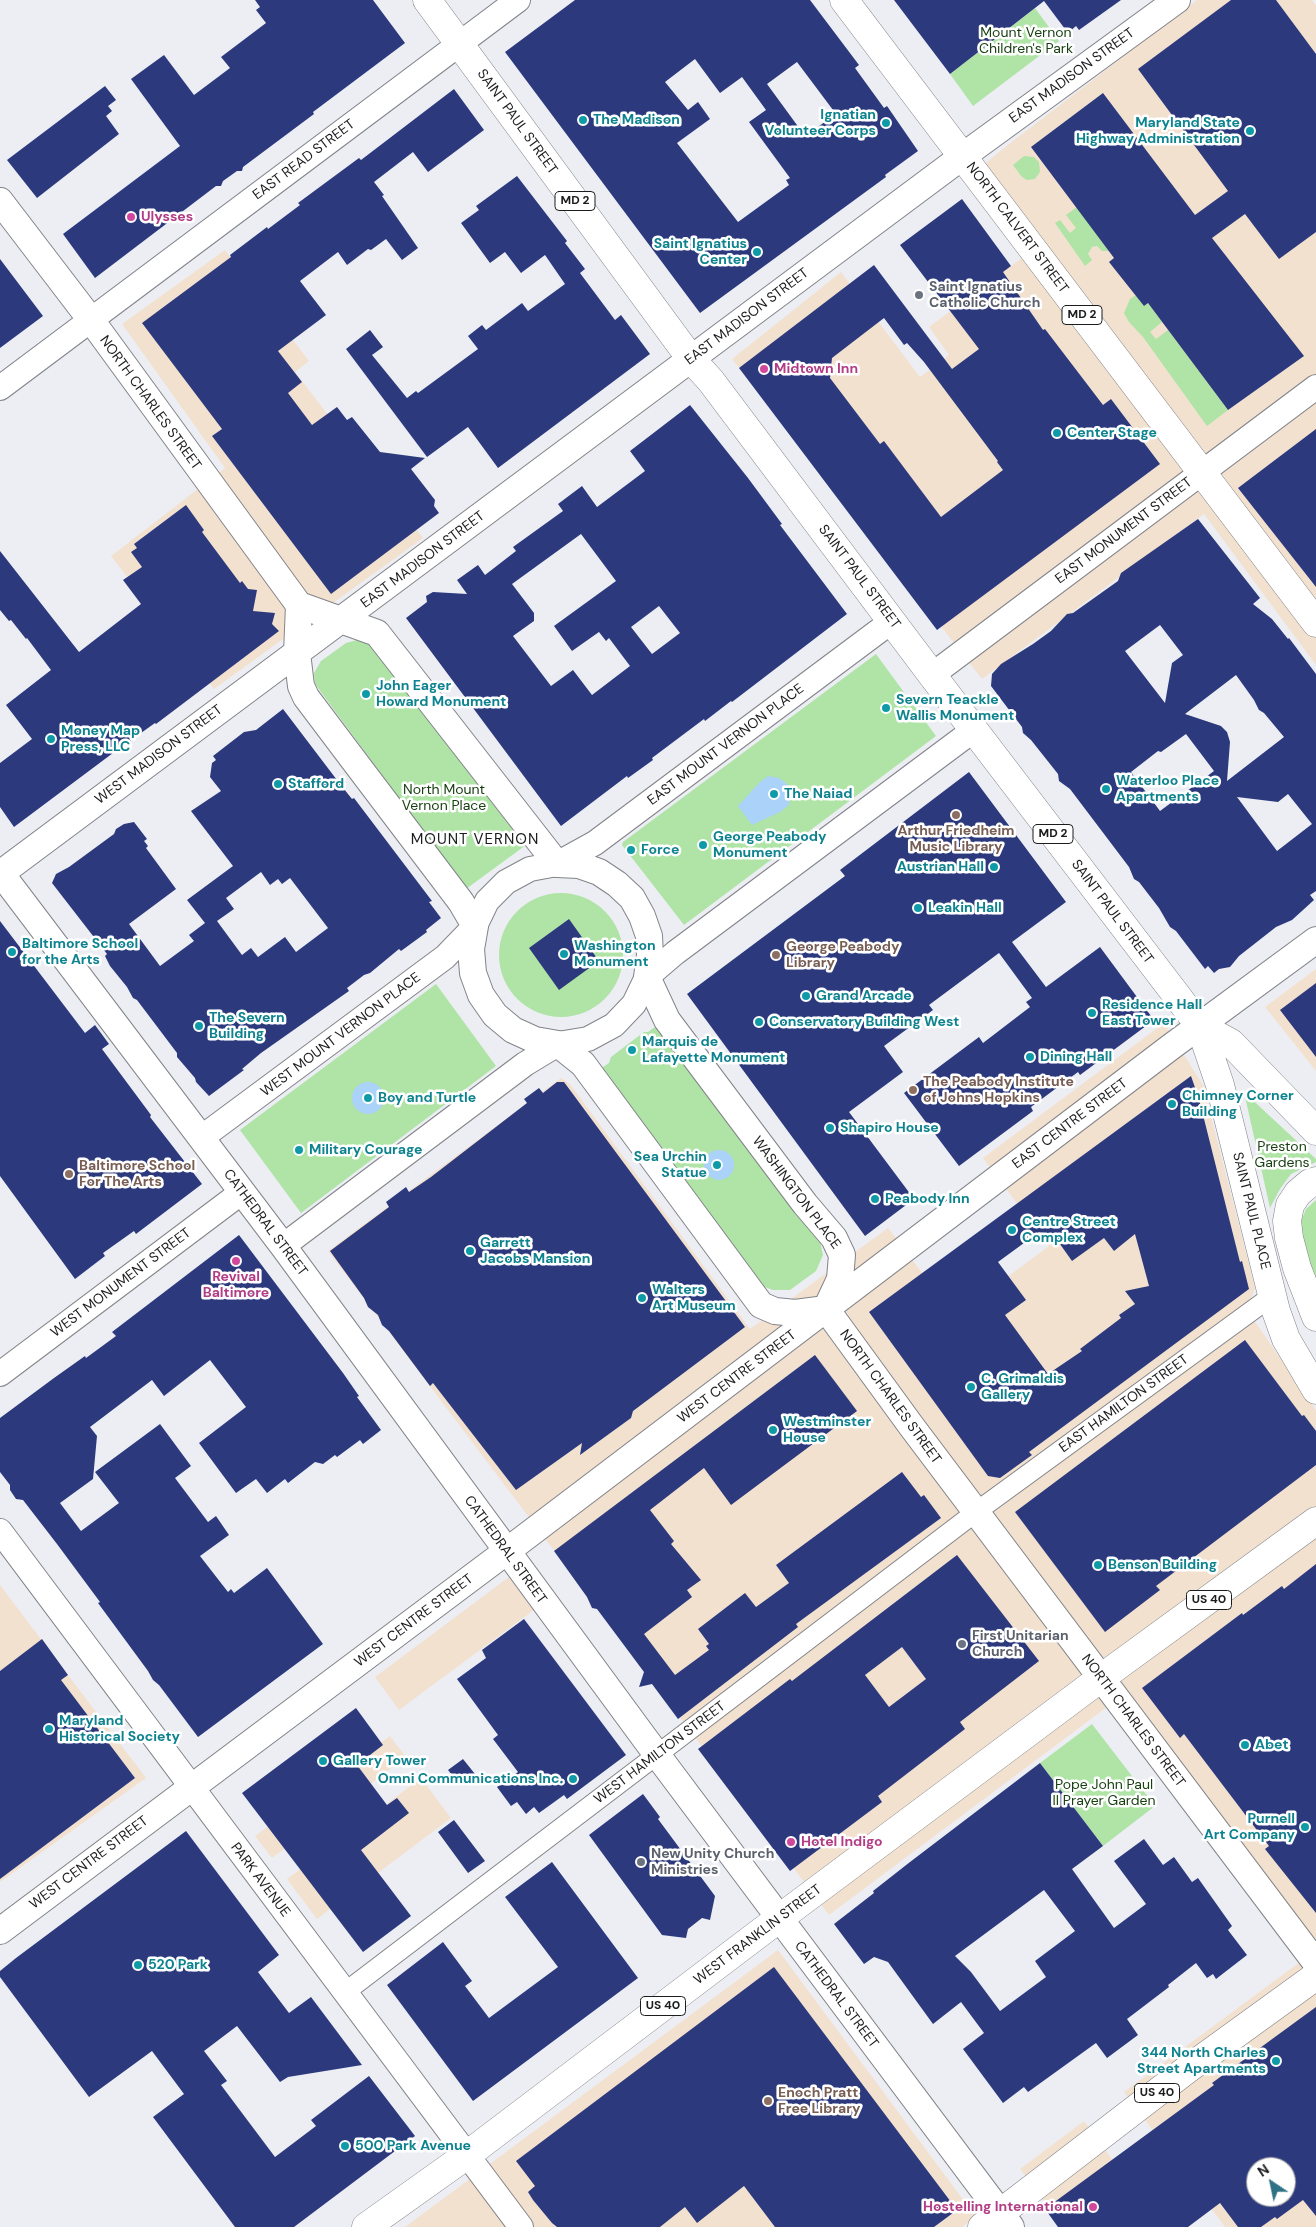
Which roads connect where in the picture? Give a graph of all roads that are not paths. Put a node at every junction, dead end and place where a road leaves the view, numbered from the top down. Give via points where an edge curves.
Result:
1 (427, 0) edge
2 (518, 0) edge
3 (844, 0) edge
4 (1177, 0) edge
5 (460, 43) junction
6 (963, 156) junction
7 (0, 201) edge
8 (91, 320) junction
9 (691, 359) junction
10 (1316, 387) edge
11 (0, 388) edge
12 (1202, 473) junction
13 (299, 605) junction
14 (342, 619) junction
15 (892, 621) junction
16 (1316, 623) edge
17 (319, 637) joint
18 (298, 653) junction
19 (932, 675) junction
20 (975, 729) junction
21 (557, 864) junction
22 (0, 873) edge
23 (475, 926) junction
24 (1316, 940) edge
25 (647, 977) junction
26 (1200, 1026) junction
27 (558, 1044) junction
28 (1316, 1130) edge
29 (201, 1138) junction
30 (1316, 1181) edge
31 (242, 1192) junction
32 (283, 1246) junction
33 (1272, 1296) junction
34 (826, 1309) junction
35 (1316, 1317) edge
36 (0, 1374) edge
37 (1316, 1390) edge
38 (976, 1512) junction
39 (1316, 1522) edge
40 (0, 1531) edge
41 (507, 1551) junction
42 (1101, 1678) junction
43 (657, 1755) junction
44 (190, 1788) junction
45 (779, 1919) junction
46 (0, 1931) edge
47 (1316, 1964) edge
48 (1316, 1976) edge
49 (344, 1993) junction
50 (467, 2155) junction
51 (998, 2222) edge
52 (366, 2227) edge
53 (521, 2227) edge

1 - 5 main road, SAINT PAUL STREET / MD 2
2 - 5 street, EAST READ STREET
3 - 6 main road, NORTH CALVERT STREET / MD 2
4 - 6 main road, EAST MADISON STREET
5 - 8 street, EAST READ STREET
5 - 9 main road, SAINT PAUL STREET / MD 2
6 - 9 main road, EAST MADISON STREET
6 - 12 main road, NORTH CALVERT STREET / MD 2
7 - 8 main road, NORTH CHARLES STREET
8 - 11 street, EAST READ STREET
8 - 13 main road, NORTH CHARLES STREET
9 - 14 main road, EAST MADISON STREET
9 - 15 main road, SAINT PAUL STREET / MD 2
10 - 12 street, EAST MONUMENT STREET
12 - 16 main road, NORTH CALVERT STREET / MD 2
12 - 19 street, EAST MONUMENT STREET
13 - 14 main road
13 - 18 main road
14 - 17 main road, EAST MADISON STREET
14 - 21 main road via 377,632 384,639
15 - 19 main road, SAINT PAUL STREET / MD 2
15 - 21 street, EAST MOUNT VERNON PLACE via 595,843
17 - 18 main road, WEST MADISON STREET
18 - 22 main road, WEST MADISON STREET
18 - 23 main road via 301,686 306,697 461,902
19 - 20 main road, SAINT PAUL STREET / MD 2
20 - 25 street
20 - 26 main road, SAINT PAUL STREET / MD 2
21 - 23 street, EAST MOUNT VERNON PLACE via 530,869 506,882 487,901
21 - 25 main road via 578,865 599,872 632,898 649,936
22 - 29 main road, CATHEDRAL STREET
23 - 27 main road via 471,949 473,973 481,995 495,1015 513,1030 535,1040
23 - 29 street, WEST MOUNT VERNON PLACE via 445,957
24 - 26 main road, EAST CENTRE STREET
25 - 27 street via 634,1004 614,1025 588,1039
25 - 34 main road, WASHINGTON PLACE via 666,1020 834,1238 843,1260 840,1279
26 - 28 main road, SAINT PAUL STREET / MD 2 via 1230,1043
26 - 33 main road, SAINT PAUL PLACE via 1220,1085
26 - 34 main road, EAST CENTRE STREET
27 - 32 street via 525,1064
27 - 34 main road via 583,1064 761,1305 775,1311 795,1313
29 - 31 main road, CATHEDRAL STREET
30 - 35 main road via 1298,1193 1290,1205 1287,1221 1297,1268
31 - 32 main road, CATHEDRAL STREET
31 - 36 street, WEST MONUMENT STREET
32 - 41 main road, CATHEDRAL STREET
33 - 37 main road, SAINT PAUL PLACE via 1286,1339
33 - 38 street, EAST HAMILTON STREET
34 - 38 main road, NORTH CHARLES STREET
34 - 41 main road, WEST CENTRE STREET
38 - 42 main road, NORTH CHARLES STREET
38 - 43 street, WEST HAMILTON STREET
39 - 42 main road, US 40
40 - 44 street, PARK AVENUE
41 - 43 main road, CATHEDRAL STREET
41 - 44 main road, WEST CENTRE STREET
42 - 45 main road, WEST FRANKLIN STREET / US 40
42 - 47 main road, NORTH CHARLES STREET
43 - 45 main road, CATHEDRAL STREET
43 - 49 street, WEST HAMILTON STREET
44 - 46 main road, WEST CENTRE STREET
44 - 49 street, PARK AVENUE
45 - 50 main road, WEST FRANKLIN STREET / US 40
45 - 51 main road, CATHEDRAL STREET
48 - 51 main road, US 40 via 1189,2068
49 - 50 street, PARK AVENUE
50 - 52 main road, WEST FRANKLIN STREET / US 40
50 - 53 street, PARK AVENUE

